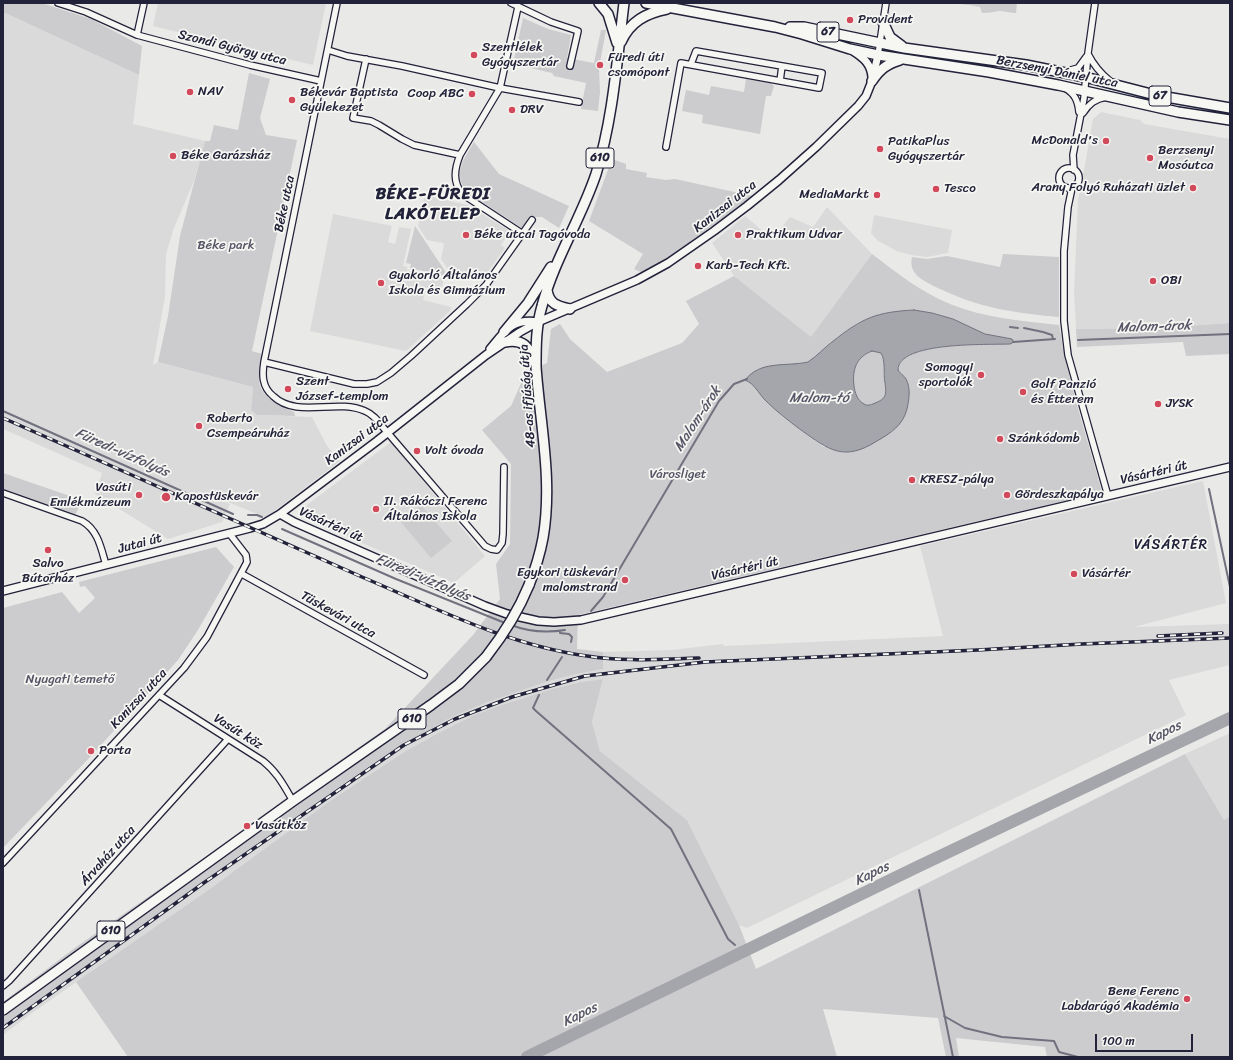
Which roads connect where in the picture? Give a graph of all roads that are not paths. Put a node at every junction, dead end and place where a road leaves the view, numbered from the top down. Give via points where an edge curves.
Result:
1 (58, 3) edge
2 (144, 3) edge
3 (337, 3) edge
4 (511, 3) edge
5 (599, 3) edge
6 (624, 3) edge
7 (646, 3) edge
8 (886, 3) edge
9 (1095, 3) edge
10 (668, 6) edge
11 (518, 7) junction
12 (883, 22) junction
13 (775, 27) junction
14 (137, 35) junction
15 (880, 44) junction
16 (904, 48) junction
17 (618, 49) junction
18 (850, 49) junction
19 (328, 50) junction
20 (1088, 53) junction
21 (878, 55) junction
22 (902, 59) junction
23 (366, 60) junction
24 (691, 64) junction
25 (570, 66) dead end
26 (782, 66) junction
27 (1060, 72) junction
28 (1085, 77) junction
29 (321, 81) junction
30 (780, 81) junction
31 (872, 81) junction
32 (1113, 84) junction
33 (1058, 85) junction
34 (500, 88) junction
35 (1084, 90) junction
36 (1111, 96) junction
37 (579, 102) dead end
38 (1230, 108) edge
39 (1080, 116) junction
40 (1230, 120) edge
41 (666, 147) dead end
42 (1073, 154) junction
43 (460, 155) junction
44 (1067, 169) junction
45 (1074, 170) junction
46 (1068, 188) junction
47 (532, 220) dead end
48 (523, 234) junction
49 (568, 241) junction
50 (547, 290) junction
51 (570, 309) junction
52 (538, 322) junction
53 (504, 332) junction
54 (505, 342) junction
55 (486, 355) junction
56 (264, 362) junction
57 (536, 367) junction
58 (387, 432) junction
59 (504, 467) dead end
60 (1230, 467) edge
61 (4, 493) edge
62 (1108, 496) junction
63 (3, 500) edge
64 (280, 514) junction
65 (229, 533) junction
66 (106, 565) junction
67 (242, 574) junction
68 (3, 591) edge
69 (424, 675) dead end
70 (159, 695) junction
71 (228, 739) junction
72 (293, 801) junction
73 (3, 864) edge
74 (3, 986) edge
75 (3, 1010) edge

1 - 14 street, Szondi György utca via 86,12
2 - 14 street
3 - 19 street, Béke utca
4 - 11 street
5 - 17 main road via 608,14
6 - 17 main road, 610
7 - 10 main road, 67
8 - 12 street
9 - 20 street
10 - 13 main road, 67
10 - 17 main road via 638,20 623,36
11 - 25 street via 551,22 578,30
11 - 34 street
12 - 15 street
12 - 16 main road via 890,37
13 - 15 main road, 67 via 804,27
13 - 18 main road, 67
14 - 29 street, Szondi György utca
15 - 16 main road, Berzsenyi Dániel utca / 67
15 - 21 street
16 - 27 main road, Berzsenyi Dániel utca / 67
17 - 49 main road, 48-as ifjúság útja / 610 via 603,149
18 - 21 main road, 67
18 - 31 street via 867,62
19 - 23 street
19 - 29 street, Béke utca
20 - 27 street via 1078,68
20 - 28 street
20 - 32 street via 1101,74
21 - 22 main road, Berzsenyi Dániel utca / 67
21 - 31 street, Kanizsai utca
22 - 31 main road via 884,66
22 - 33 main road, Berzsenyi Dániel utca / 67
23 - 34 street
23 - 43 street via 353,118 371,121 414,145
24 - 26 street via 696,50
24 - 30 street
24 - 41 street via 681,63
26 - 30 street
26 - 30 street via 822,73 819,88
27 - 28 main road, Berzsenyi Dániel utca / 67
28 - 32 main road, Berzsenyi Dániel utca / 67
28 - 35 street
29 - 56 street, Béke utca
31 - 51 street, Kanizsai utca via 866,96 858,106 793,167 725,223 668,263 637,280
32 - 38 main road, Berzsenyi Dániel utca / 67 via 1155,95
33 - 35 main road, Berzsenyi Dániel utca / 67
33 - 39 street via 1075,96
34 - 37 street
34 - 43 street
35 - 36 main road, Berzsenyi Dániel utca / 67
35 - 39 street
36 - 39 street via 1094,100
36 - 40 main road, Berzsenyi Dániel utca / 67 via 1178,112
39 - 42 street
42 - 44 street
42 - 45 street
43 - 48 street via 456,164 455,180 462,194
44 - 45 street
44 - 46 street via 1059,177 1061,184
45 - 46 street via 1078,179 1075,186
46 - 62 street via 1064,251 1064,314 1068,355
47 - 48 street
48 - 56 street via 486,285 411,356 378,382 354,384
49 - 50 main road, 48-as ifjúság útja / 610
49 - 53 main road via 528,303
50 - 51 main road via 551,301
50 - 52 main road, 48-as ifjúság útja / 610
51 - 52 street, Kanizsai utca
52 - 53 street, Kanizsai utca via 523,321
52 - 54 street, Kanizsai utca
52 - 57 main road, 48-as ifjúság útja / 610
53 - 55 street, Kanizsai utca
54 - 55 street, Kanizsai utca
54 - 57 main road via 518,341 528,347
55 - 58 street, Kanizsai utca
56 - 58 street, Béke utca via 264,382 268,392 277,400 298,407 343,406 363,410 375,417
57 - 72 main road, 48-as ifjúság útja / 610, bridge via 546,475 546,505 543,539 538,559 517,611 486,657 459,684
58 - 59 street, Béke utca via 485,546 497,550 502,543 503,534
58 - 64 street, Kanizsai utca
60 - 62 street, Vásártéri út
61 - 63 street
61 - 66 street via 90,525
62 - 64 street, Vásártéri út via 581,620 554,622 524,619 485,606
64 - 65 street, Jutai út via 262,524
65 - 66 street, Jutai út
65 - 67 street, Kanizsai utca via 247,558
66 - 68 street, Jutai út
67 - 69 street, Tüskevári utca
67 - 70 street, Kanizsai utca via 207,637
70 - 71 street, Vasút köz
70 - 73 street, Kanizsai utca
71 - 72 street, Vasút köz via 272,768
71 - 74 street, Árvaház utca
72 - 75 main road, 610

